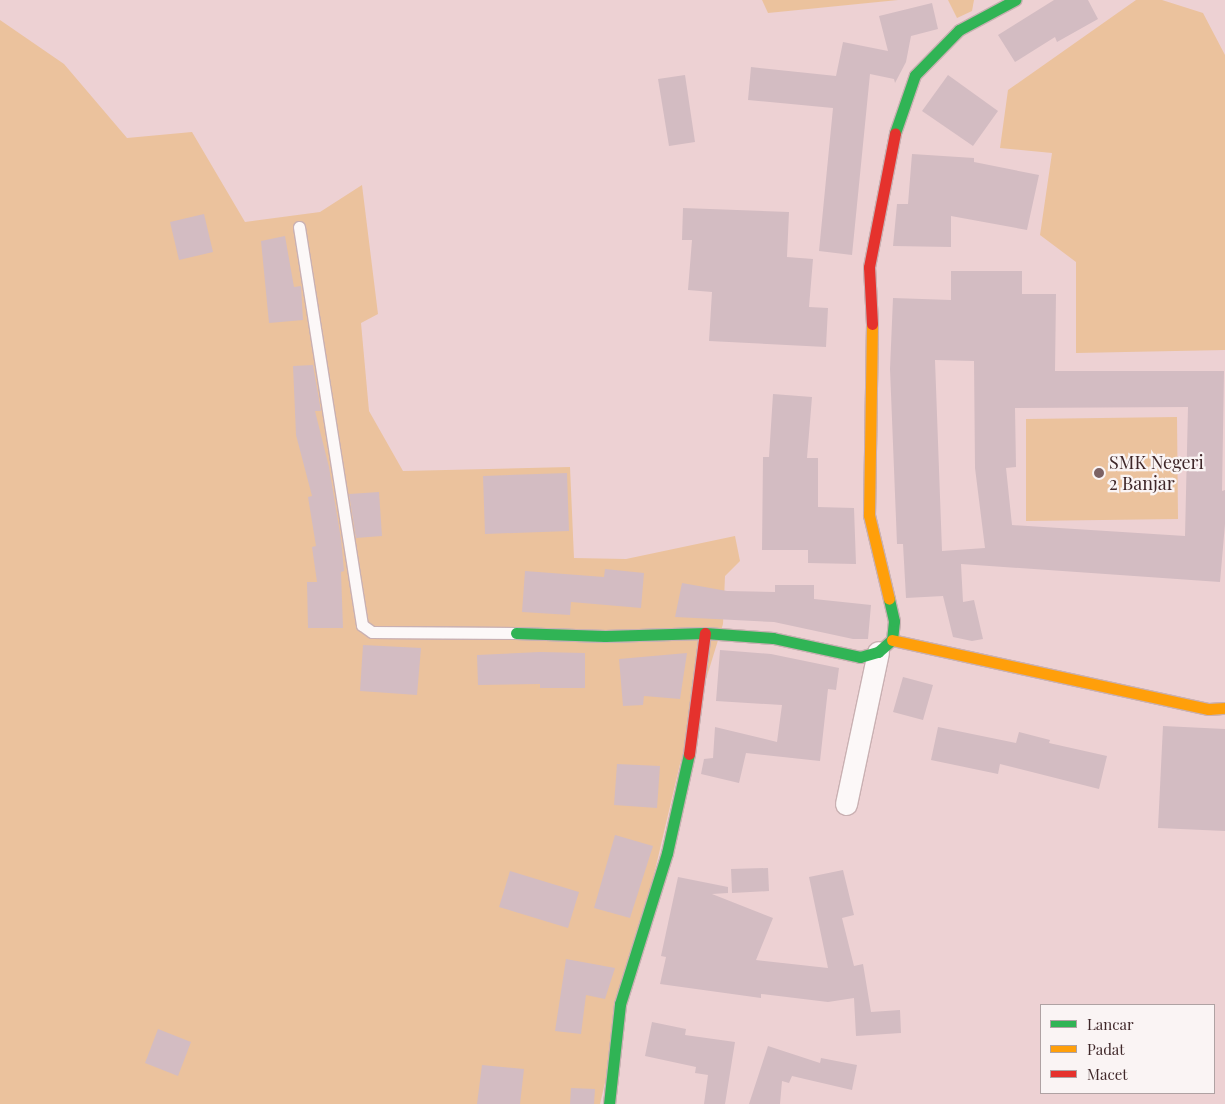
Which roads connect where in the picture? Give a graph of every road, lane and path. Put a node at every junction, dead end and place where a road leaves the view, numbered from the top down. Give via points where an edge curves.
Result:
1 (1015, 0) edge
2 (299, 227) dead end
3 (516, 633) joint
4 (705, 633) junction
5 (885, 646) junction
6 (1225, 708) edge
7 (846, 804) dead end
8 (609, 1104) edge

1 - 5 street via 959,30 915,75 897,125 884,189 869,267 874,358 869,516 894,621
2 - 3 lane via 362,625 372,632
3 - 4 street via 606,636
4 - 5 street via 773,638 860,656
4 - 8 street via 683,782 666,853 620,1004
5 - 6 street via 1209,709
5 - 7 street

